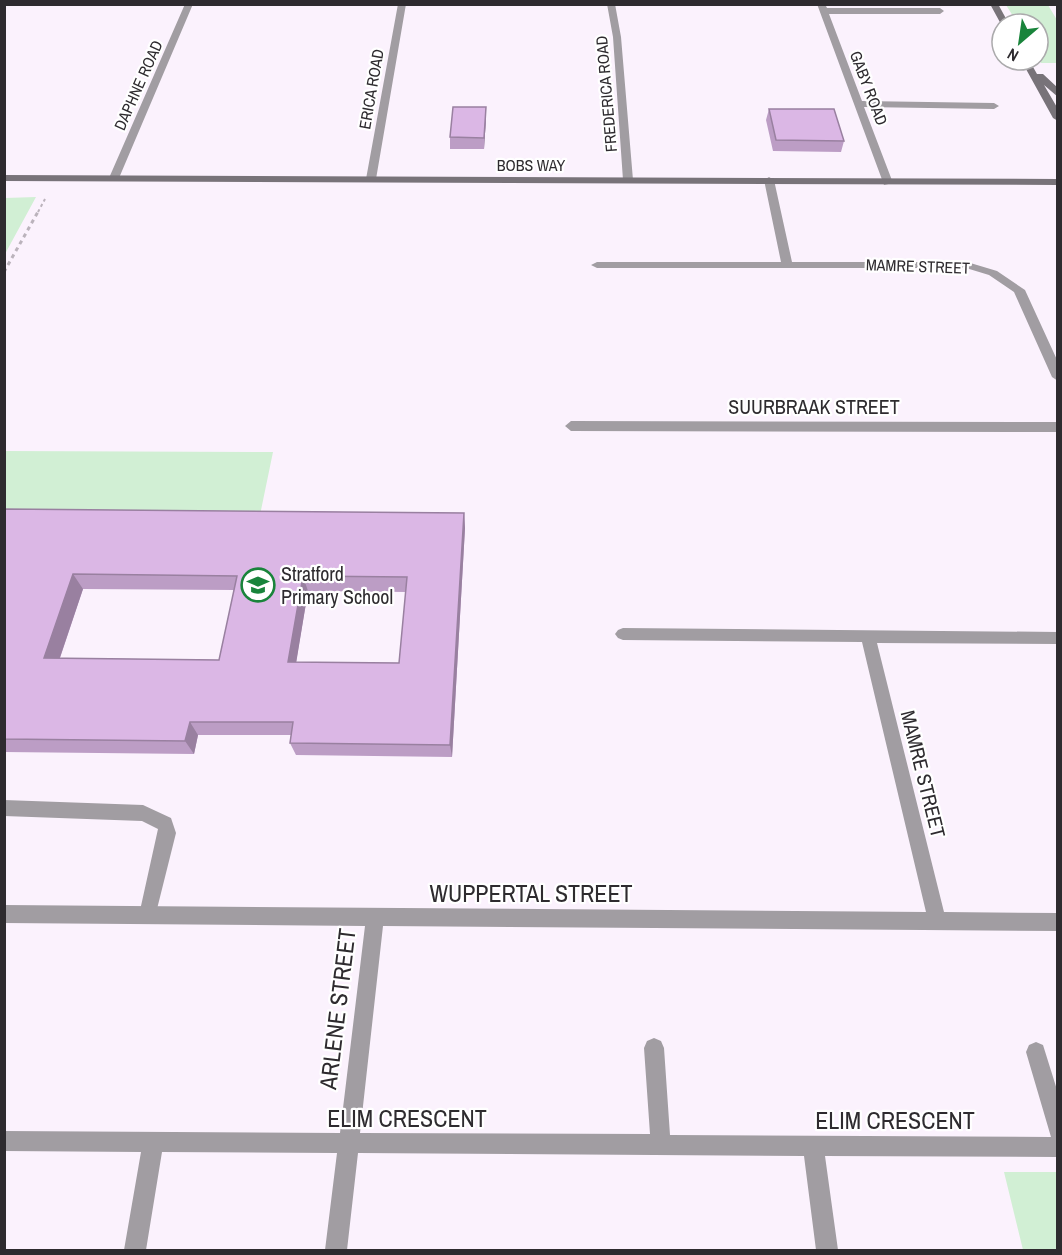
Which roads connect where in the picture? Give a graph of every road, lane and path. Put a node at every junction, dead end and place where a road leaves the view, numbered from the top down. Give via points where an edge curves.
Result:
1 (189, 4) edge
2 (402, 4) edge
3 (611, 4) edge
4 (822, 8) edge
5 (940, 11) dead end
6 (1033, 72) edge
7 (1037, 72) edge
8 (1058, 94) edge
9 (860, 104) junction
10 (994, 106) dead end
11 (1058, 118) edge
12 (4, 178) edge
13 (114, 178) junction
14 (371, 179) junction
15 (628, 180) junction
16 (769, 180) junction
17 (1058, 182) edge
18 (888, 183) junction
19 (46, 197) dead end
20 (787, 264) junction
21 (597, 265) dead end
22 (4, 272) edge
23 (1058, 377) edge
24 (571, 426) dead end
25 (1058, 427) edge
26 (623, 634) dead end
27 (868, 637) junction
28 (1058, 638) edge
29 (4, 808) edge
30 (4, 914) edge
31 (148, 915) junction
32 (375, 917) junction
33 (937, 921) junction
34 (1058, 922) edge
35 (654, 1048) dead end
36 (1036, 1052) dead end
37 (1058, 1130) edge
38 (4, 1141) edge
39 (153, 1142) junction
40 (348, 1145) junction
41 (661, 1145) junction
42 (813, 1146) junction
43 (1058, 1147) edge
44 (135, 1251) edge
45 (336, 1251) edge
46 (827, 1251) edge

1 - 13 street, DAPHNE ROAD
2 - 14 street, ERICA ROAD
3 - 15 street, FREDERICA ROAD
4 - 5 street
4 - 9 street, GABY ROAD
6 - 11 street
7 - 8 street
9 - 10 street
9 - 18 street, GABY ROAD
12 - 13 street, BOBS WAY
13 - 14 street, BOBS WAY
14 - 15 street, BOBS WAY
15 - 16 street, BOBS WAY
16 - 18 street, BOBS WAY
16 - 20 street
17 - 18 street, BOBS WAY
19 - 22 path
20 - 21 street, MAMRE STREET
20 - 23 street, MAMRE STREET via 967,265 993,273 1019,290
24 - 25 street, SUURBRAAK STREET
26 - 27 street
27 - 28 street
27 - 33 street, MAMRE STREET
29 - 31 street via 143,813 165,824 167,833
30 - 31 street, WUPPERTAL STREET
31 - 32 street, WUPPERTAL STREET
32 - 33 street, WUPPERTAL STREET
32 - 40 street, ARLENE STREET
33 - 34 street, WUPPERTAL STREET
35 - 41 street
36 - 37 street
38 - 39 street, ELIM CRESCENT
39 - 40 street, ELIM CRESCENT
39 - 44 street
40 - 41 street, ELIM CRESCENT
40 - 45 street, ARLENE STREET
41 - 42 street, ELIM CRESCENT
42 - 43 street, ELIM CRESCENT
42 - 46 street

